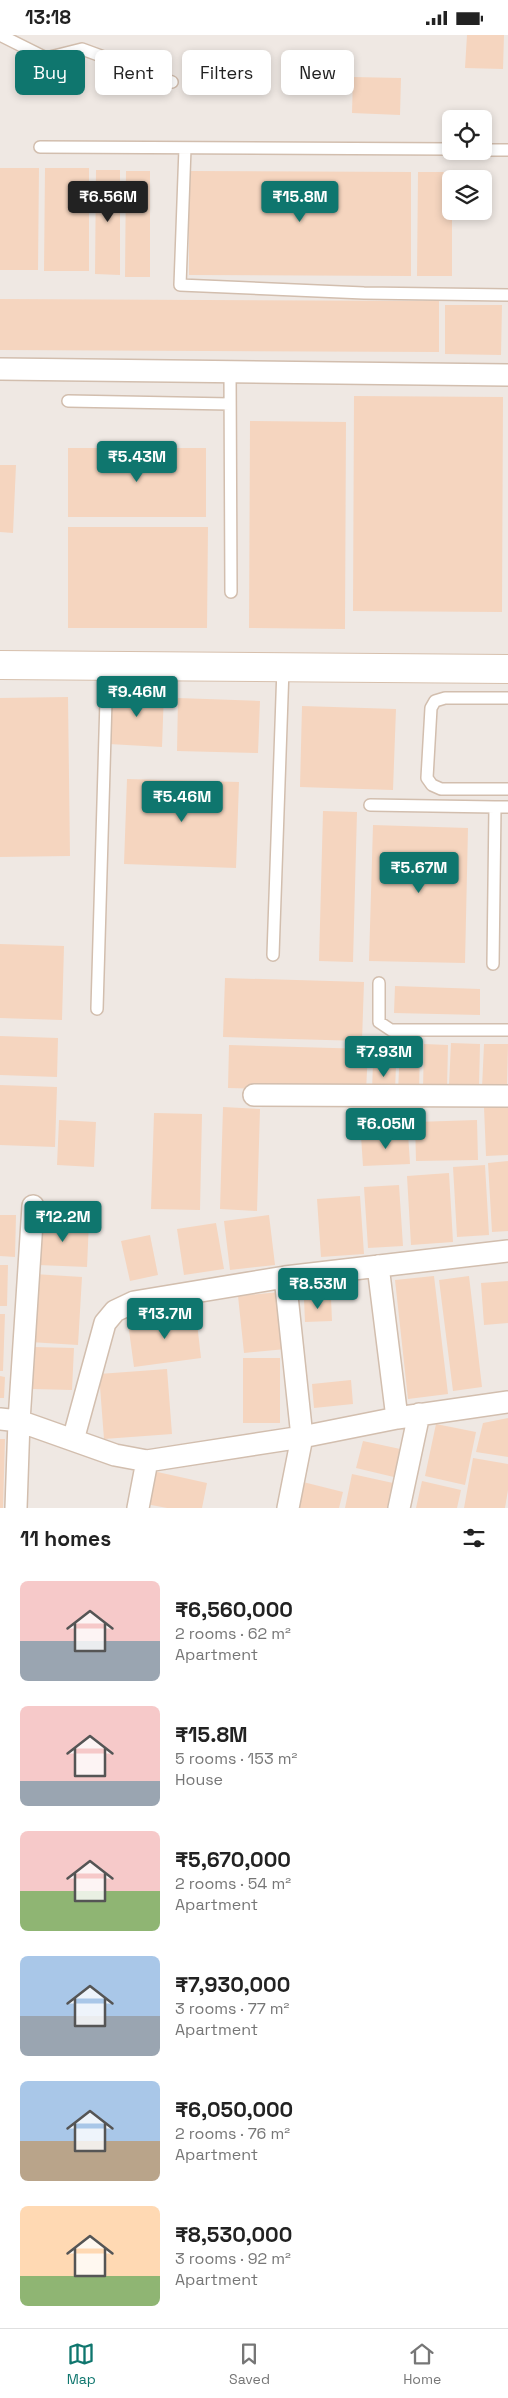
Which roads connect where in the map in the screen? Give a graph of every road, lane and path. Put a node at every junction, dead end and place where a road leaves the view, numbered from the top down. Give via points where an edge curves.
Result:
1 (0, 35) edge
2 (95, 54) edge
3 (40, 147) dead end
4 (185, 148) junction
5 (442, 149) edge
6 (492, 149) edge
7 (508, 150) edge
8 (508, 295) edge
9 (0, 369) edge
10 (230, 371) junction
11 (508, 375) edge
12 (68, 401) dead end
13 (230, 404) junction
14 (231, 592) dead end
15 (0, 665) edge
16 (107, 666) junction
17 (283, 668) junction
18 (508, 669) edge
19 (508, 698) edge
20 (508, 789) edge
21 (370, 805) dead end
22 (495, 807) junction
23 (508, 807) edge
24 (273, 955) dead end
25 (493, 964) dead end
26 (379, 983) dead end
27 (97, 1009) dead end
28 (508, 1030) edge
29 (254, 1095) dead end
30 (508, 1096) edge
31 (33, 1206) dead end
32 (508, 1251) edge
33 (378, 1266) junction
34 (285, 1277) junction
35 (508, 1403) edge
36 (419, 1414) junction
37 (397, 1418) junction
38 (10, 1420) edge
39 (302, 1437) junction
40 (73, 1440) junction
41 (147, 1461) junction
42 (16, 1508) edge
43 (138, 1508) edge
44 (288, 1508) edge
45 (399, 1508) edge

1 - 2 lane via 46,58 82,49
3 - 4 lane
4 - 5 lane
4 - 8 lane via 180,285
6 - 7 lane
9 - 10 street
10 - 11 street
10 - 13 lane
12 - 13 lane
13 - 14 lane
15 - 16 street
16 - 17 street
16 - 27 lane
17 - 18 street
17 - 24 lane
19 - 20 lane via 445,698 435,701 431,707 427,778 441,789
21 - 22 lane
22 - 23 lane
22 - 25 lane
26 - 28 lane via 378,1022 391,1029
29 - 30 street
31 - 38 street
32 - 33 street
33 - 34 street
33 - 37 street
34 - 39 street
34 - 40 street via 134,1302 115,1311 106,1323
35 - 36 street
36 - 37 street
36 - 45 street
37 - 39 street
38 - 40 street
38 - 42 street
39 - 41 street
39 - 44 street
40 - 41 street via 115,1455
41 - 43 street

